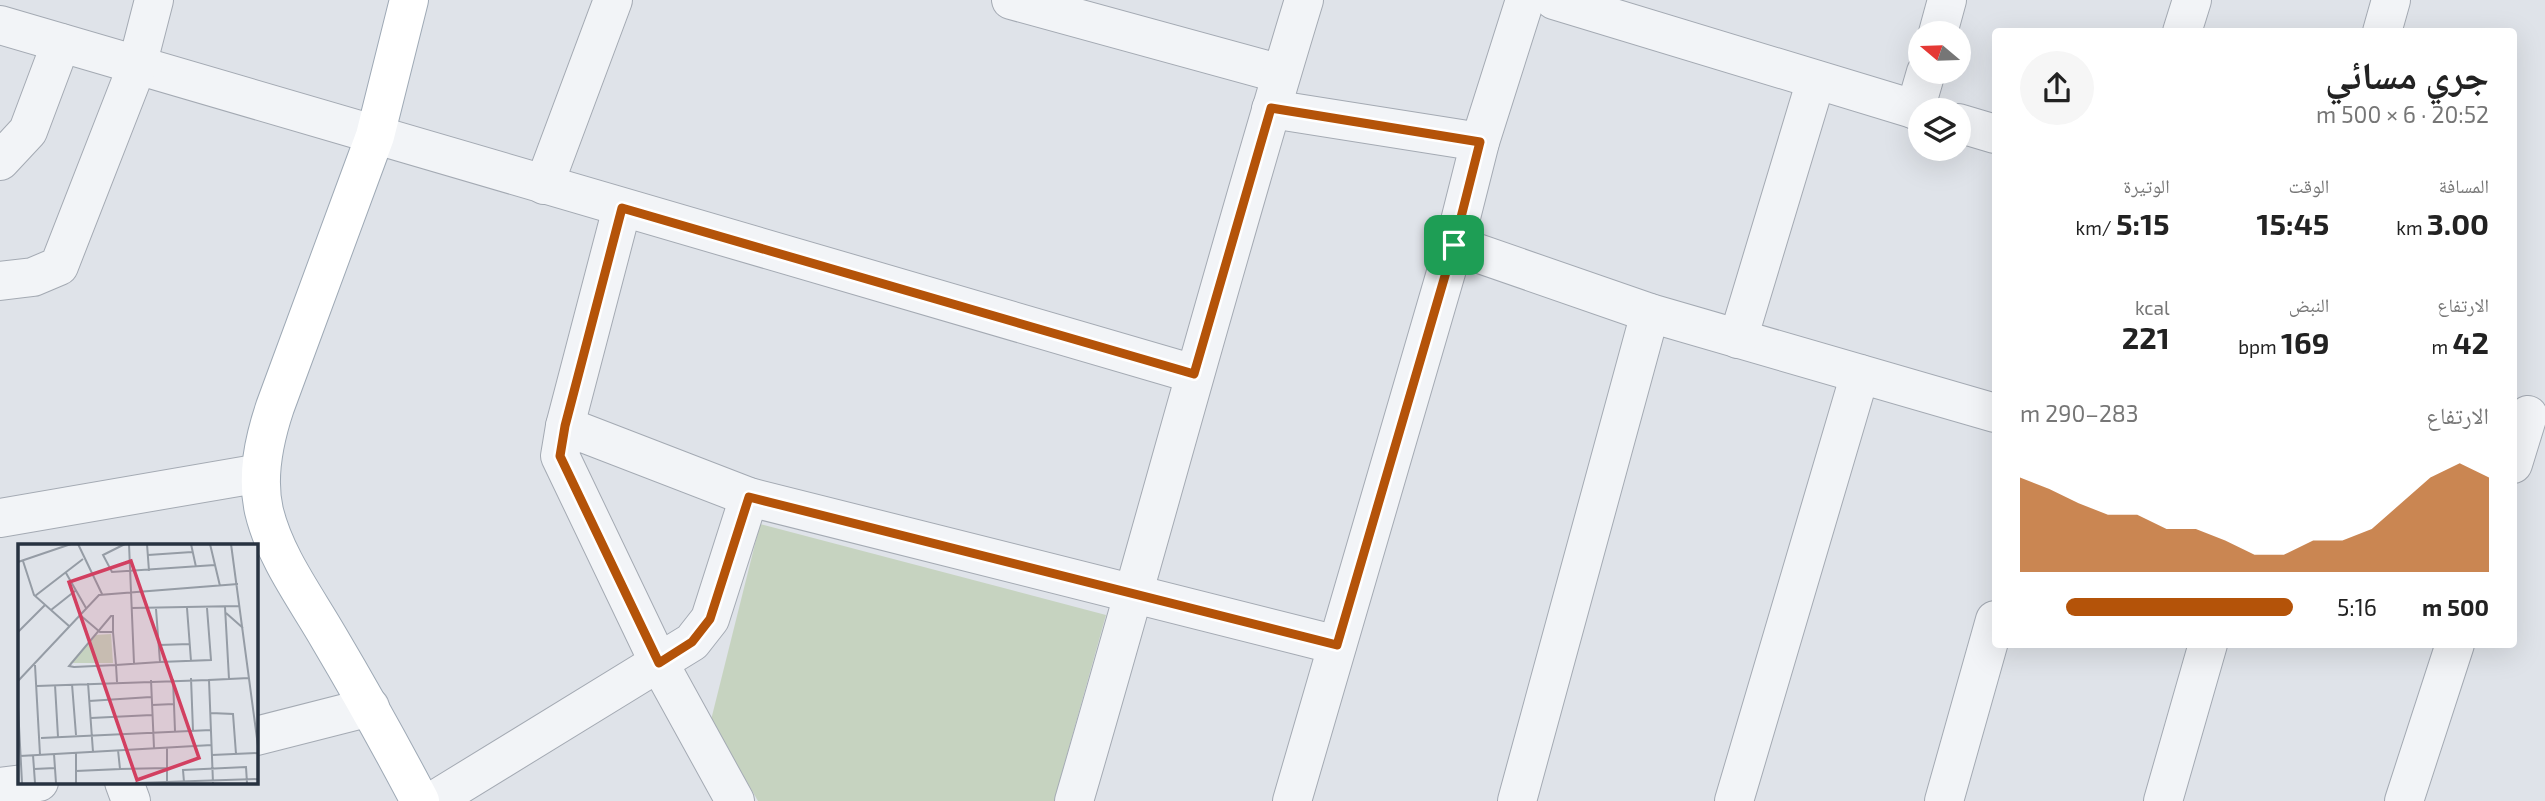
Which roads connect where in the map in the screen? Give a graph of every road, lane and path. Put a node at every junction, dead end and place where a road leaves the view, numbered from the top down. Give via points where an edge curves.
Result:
1 (154, 0) edge
2 (409, 0) edge
3 (613, 0) edge
4 (1011, 0) edge
5 (1304, 0) edge
6 (1525, 0) edge
7 (1554, 0) edge
8 (1947, 0) edge
9 (2192, 0) edge
10 (2391, 0) edge
11 (1084, 10) edge
12 (1941, 21) edge
13 (0, 25) edge
14 (2183, 28) edge
15 (2383, 28) edge
16 (61, 43) junction
17 (137, 66) junction
18 (1816, 80) junction
19 (1276, 91) junction
20 (1908, 108) edge
21 (1971, 127) edge
22 (1992, 133) edge
23 (375, 136) junction
24 (1480, 142) junction
25 (0, 161) edge
26 (544, 185) junction
27 (622, 208) junction
28 (1454, 245) junction
29 (0, 281) edge
30 (1650, 313) junction
31 (1738, 339) junction
32 (1194, 374) junction
33 (1860, 374) junction
34 (1992, 412) edge
35 (2529, 416) edge
36 (565, 426) junction
37 (2517, 452) edge
38 (261, 474) junction
39 (749, 497) junction
40 (0, 518) edge
41 (1134, 594) junction
42 (1992, 631) edge
43 (1337, 645) junction
44 (2207, 648) edge
45 (2454, 648) edge
46 (659, 663) junction
47 (370, 707) junction
48 (257, 736) edge
49 (23, 784) edge
50 (125, 784) edge
51 (0, 787) edge
52 (131, 801) edge
53 (420, 801) edge
54 (433, 801) edge
55 (735, 801) edge
56 (1074, 801) edge
57 (1292, 801) edge
58 (1517, 801) edge
59 (1734, 801) edge
60 (1944, 801) edge
61 (2163, 801) edge
62 (2404, 801) edge

1 - 17 street
2 - 23 main road
3 - 26 street
4 - 11 street
5 - 19 street
6 - 24 street
7 - 18 street
8 - 12 street
9 - 14 street
10 - 15 street
11 - 19 street
13 - 16 street
16 - 17 street
16 - 25 street via 28,131
17 - 23 street
17 - 29 street via 59,266 33,277
18 - 20 street
18 - 31 street
19 - 24 street
19 - 32 street
21 - 22 street
23 - 26 street
23 - 38 main road via 275,407
24 - 28 street
26 - 27 street
27 - 32 street
27 - 36 street
28 - 30 street
28 - 43 street
30 - 31 street
30 - 58 street
31 - 33 street
32 - 41 street
33 - 34 street
33 - 59 street
35 - 37 street
36 - 39 street
36 - 46 street via 560,456
38 - 40 street
38 - 47 main road via 264,509 276,547
39 - 41 street
39 - 46 street via 710,619 692,642
41 - 43 street
41 - 56 street
42 - 60 street
43 - 57 street
44 - 61 street
45 - 62 street
46 - 54 street
46 - 55 street
47 - 48 street
47 - 53 main road
49 - 51 street
50 - 52 street

